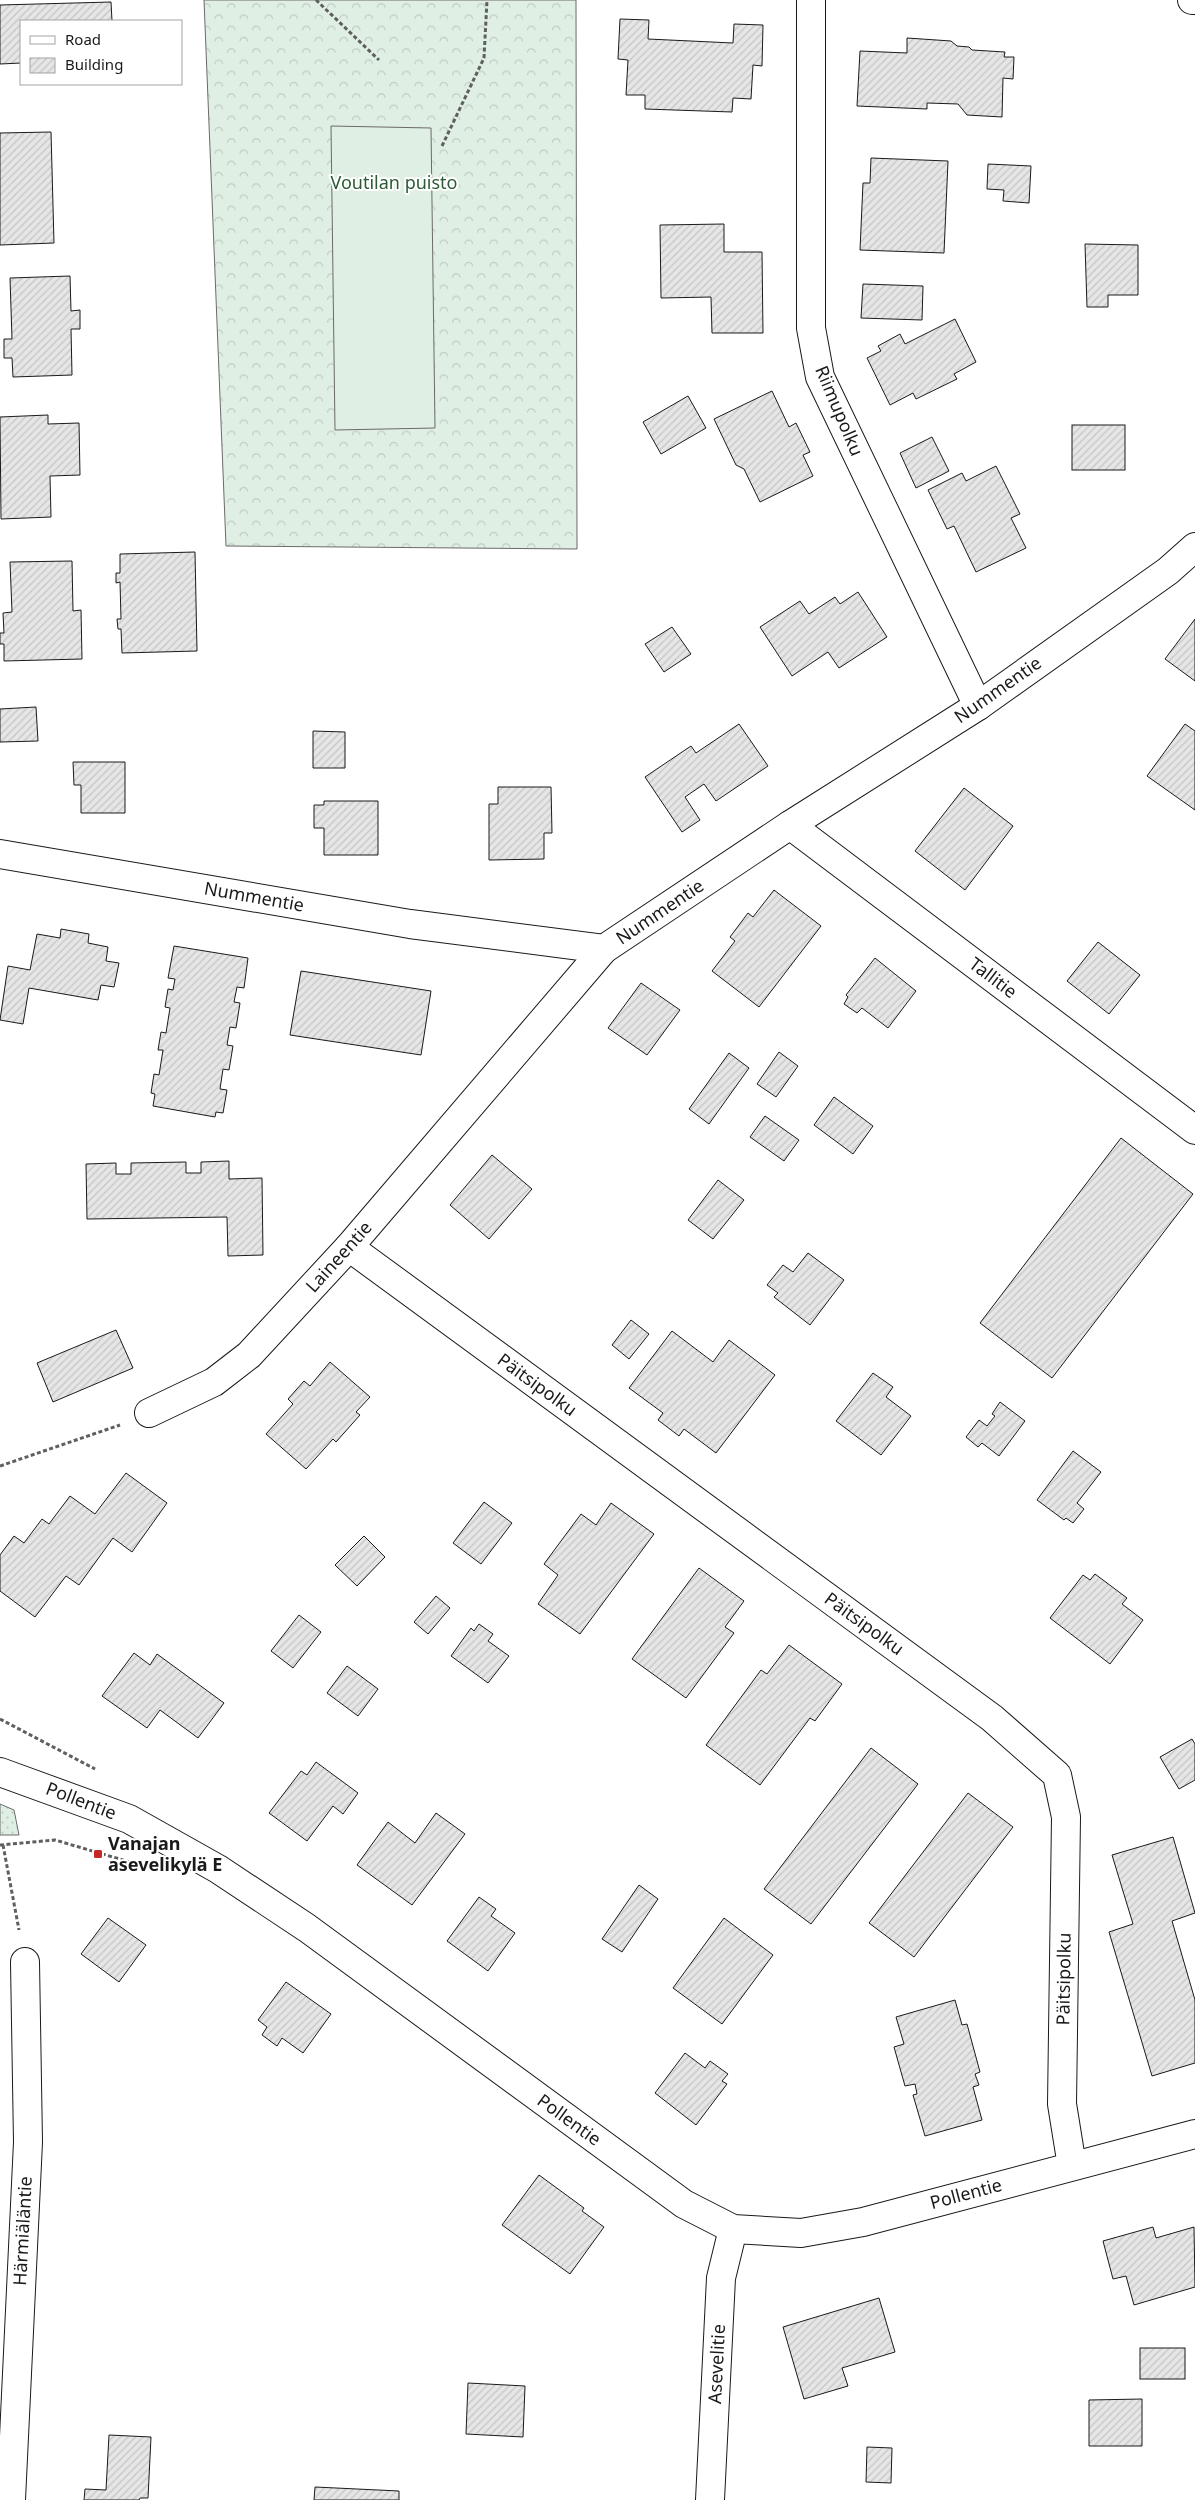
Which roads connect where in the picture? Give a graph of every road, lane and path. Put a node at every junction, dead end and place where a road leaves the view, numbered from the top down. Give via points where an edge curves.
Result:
1 (316, 0) edge
2 (487, 0) edge
3 (811, 0) edge
4 (380, 60) dead end
5 (442, 146) dead end
6 (1195, 548) edge
7 (978, 706) junction
8 (790, 825) junction
9 (0, 854) edge
10 (604, 949) junction
11 (1195, 1130) edge
12 (349, 1247) junction
13 (149, 1413) joint
14 (0, 1466) edge
15 (0, 1719) edge
16 (96, 1770) dead end
17 (0, 1772) edge
18 (3, 1845) dead end
19 (25, 1962) joint
20 (1195, 2134) edge
21 (1072, 2166) junction
22 (733, 2229) junction
23 (11, 2500) edge
24 (710, 2500) edge

1 - 4 path
2 - 5 path via 484,58
3 - 7 street, Riimupolku via 811,328 820,376
6 - 7 street, Nummentie via 1168,571
7 - 8 street, Nummentie
8 - 10 street, Nummentie
8 - 11 street, Tallitie
9 - 10 street, Nummentie via 410,924
10 - 12 street, Laineentie
12 - 13 street, Laineentie via 249,1356 214,1382
12 - 21 street, Päitsipolku via 992,1718 1057,1775 1066,1817 1062,2104
13 - 14 path via 104,1432
15 - 16 path
17 - 22 street, Pollentie via 129,1819 218,1869 307,1928 684,2204
18 - 19 path
19 - 23 street, Härmiäläntie via 28,2142
20 - 21 street, Pollentie
21 - 22 street, Pollentie via 863,2222 801,2233
22 - 24 street, Asevelitie via 721,2278

